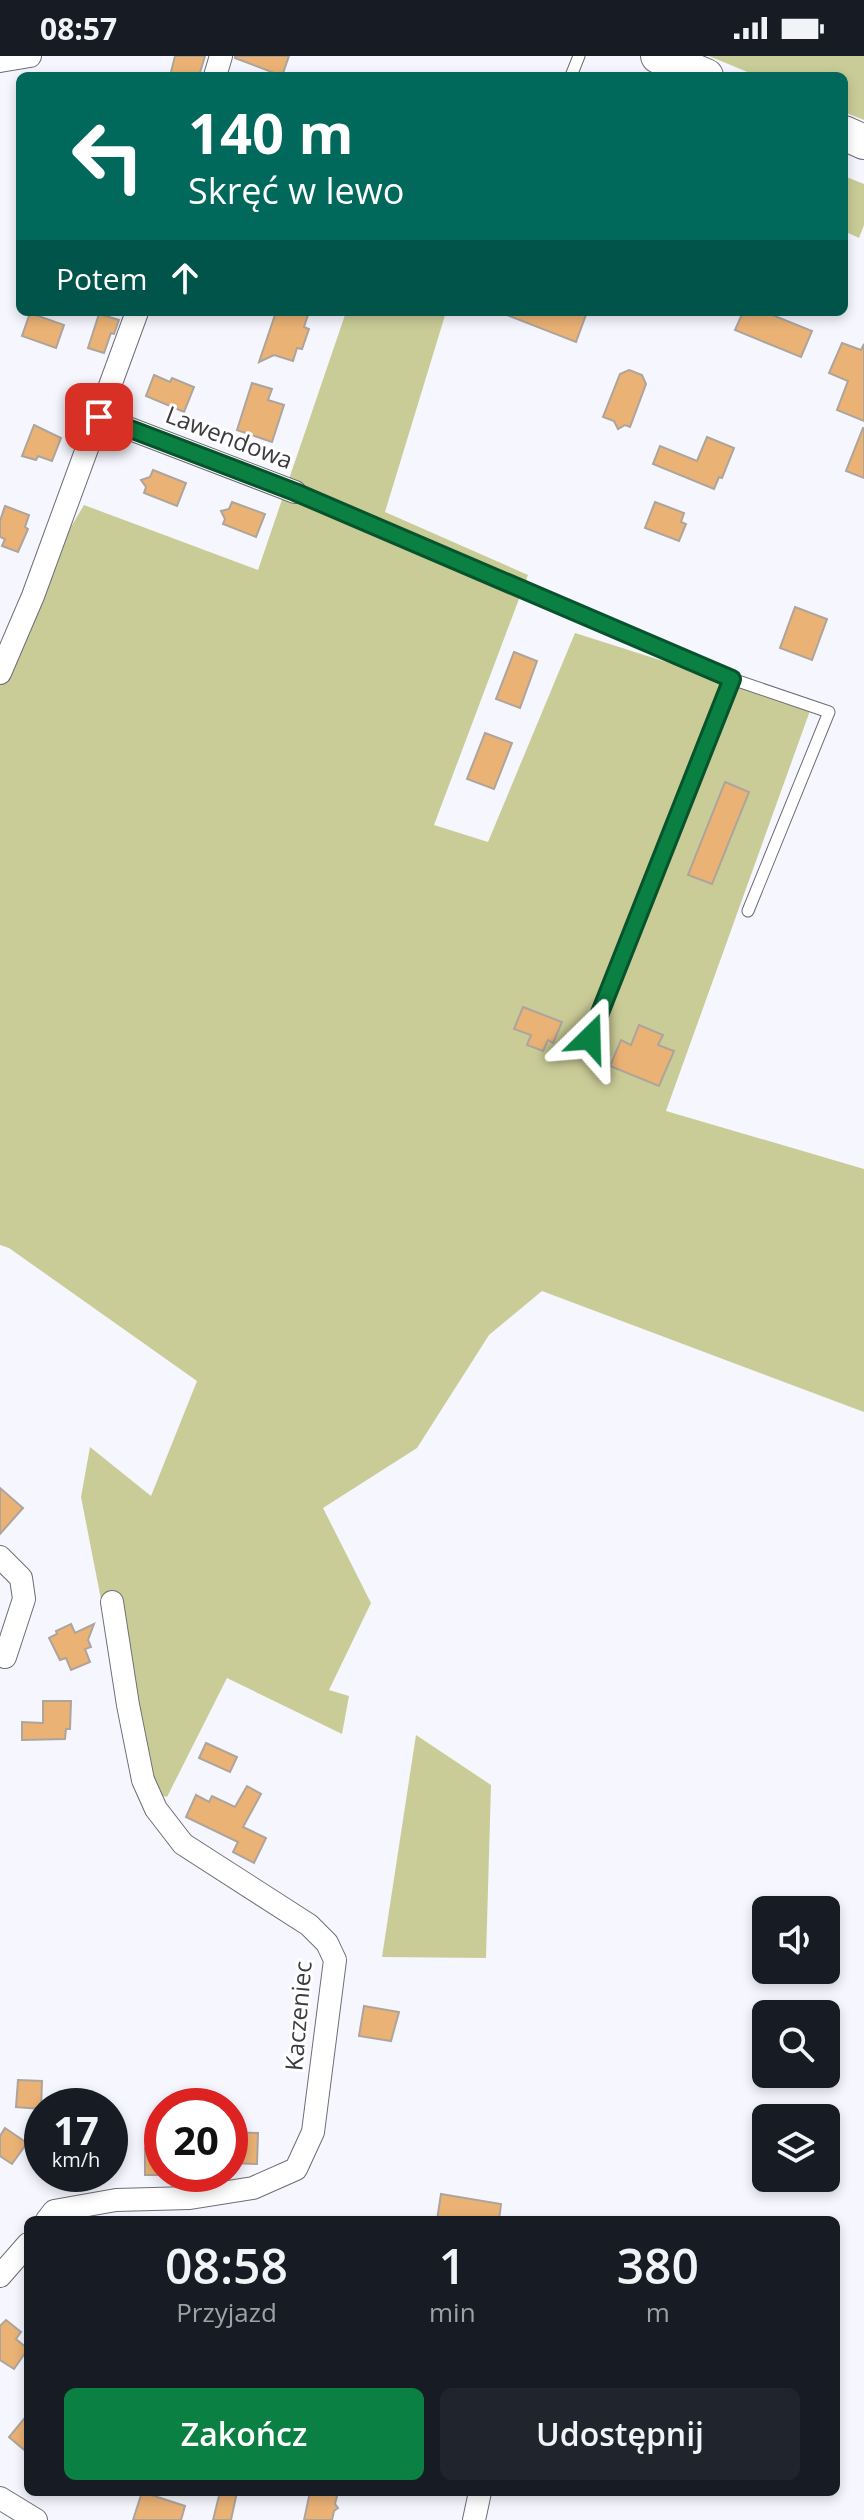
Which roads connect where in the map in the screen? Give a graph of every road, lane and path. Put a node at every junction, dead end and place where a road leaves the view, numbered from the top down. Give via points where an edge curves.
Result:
1 (30, 56) edge
2 (658, 56) edge
3 (0, 61) edge
4 (696, 72) edge
5 (136, 316) edge
6 (99, 417) junction
7 (295, 492) joint
8 (0, 673) edge
9 (732, 679) junction
10 (748, 911) dead end
11 (590, 1038) dead end
12 (0, 1557) edge
13 (112, 1602) dead end
14 (5, 1657) dead end
15 (50, 2216) edge
16 (24, 2249) edge
17 (0, 2276) edge
18 (479, 2496) edge
19 (0, 2498) edge
20 (36, 2520) edge
21 (474, 2520) edge

1 - 3 street
2 - 4 main road
5 - 6 street
6 - 7 street, Lawendowa
6 - 8 street
7 - 9 lane
9 - 10 lane via 829,712
9 - 11 lane
12 - 14 street via 21,1578 24,1599
13 - 15 street, Kaczeniec via 143,1780 156,1809 183,1844 309,1925 335,1960 313,2132 296,2169 253,2188 190,2198 116,2200
16 - 17 street
18 - 21 street
19 - 20 street

